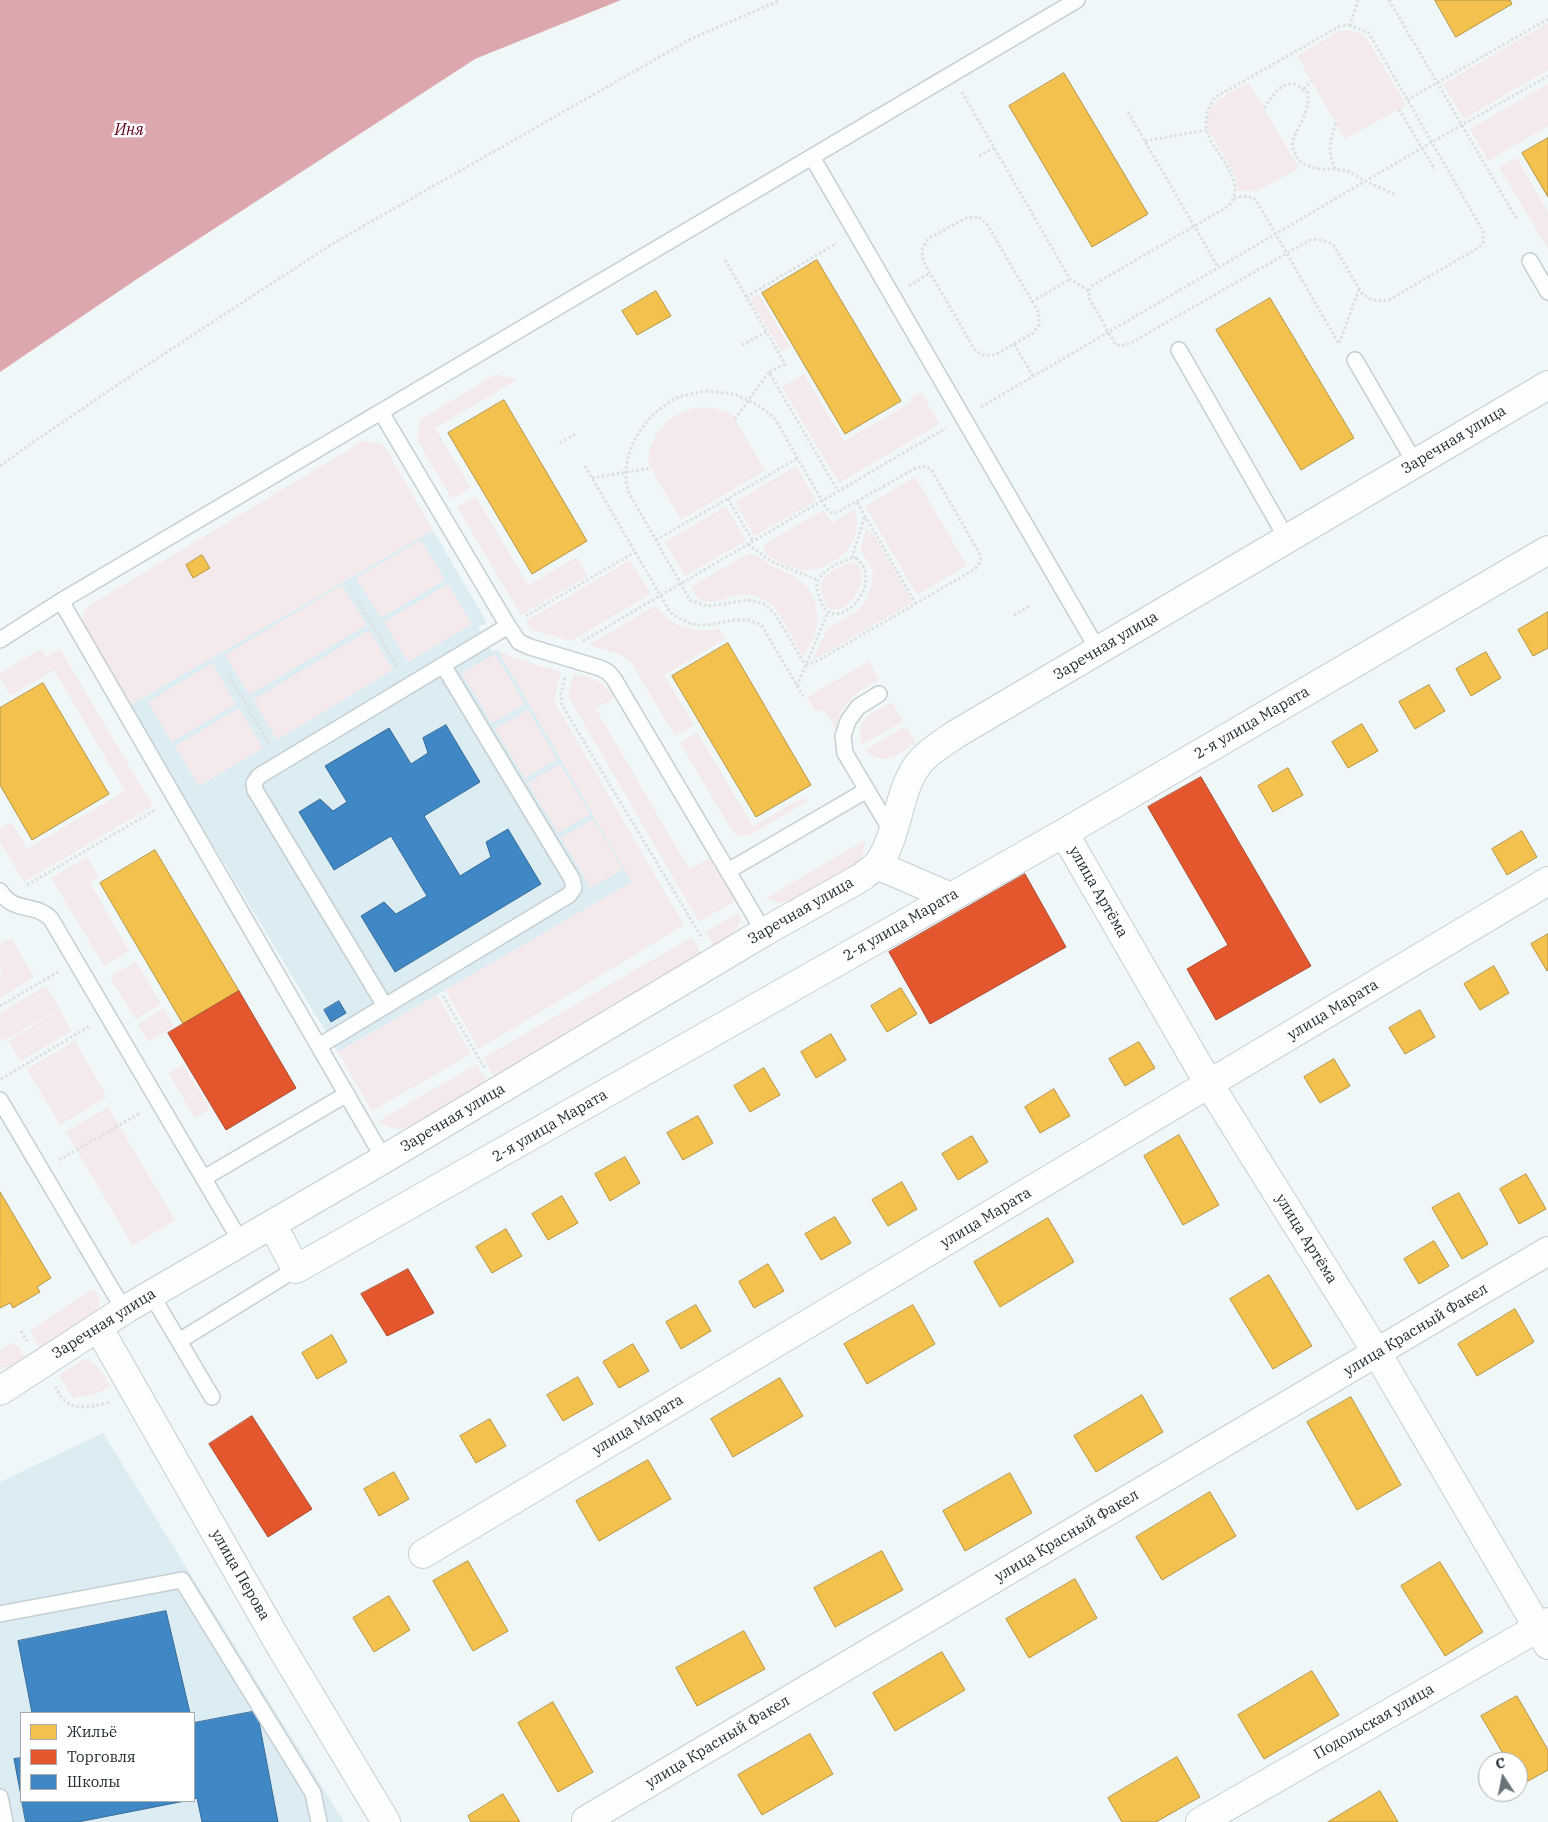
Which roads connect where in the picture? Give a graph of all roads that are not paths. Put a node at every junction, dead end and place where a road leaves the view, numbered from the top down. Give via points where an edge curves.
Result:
1 (1077, 0) edge
2 (812, 157) junction
3 (1530, 261) dead end
4 (1548, 292) edge
5 (1179, 350) dead end
6 (1356, 360) dead end
7 (1548, 385) edge
8 (381, 412) junction
9 (1415, 463) junction
10 (1286, 539) junction
11 (1548, 550) edge
12 (61, 601) junction
13 (508, 626) junction
14 (0, 640) edge
15 (1098, 650) junction
16 (443, 665) junction
17 (879, 694) dead end
18 (867, 790) junction
19 (1064, 833) junction
20 (892, 834) junction
21 (876, 865) junction
22 (728, 871) junction
23 (1548, 881) edge
24 (2, 895) edge
25 (951, 896) junction
26 (764, 932) junction
27 (385, 1006) junction
28 (319, 1046) junction
29 (1209, 1084) junction
30 (347, 1094) junction
31 (0, 1100) edge
32 (384, 1159) junction
33 (204, 1178) junction
34 (272, 1224) junction
35 (241, 1242) junction
36 (1548, 1251) edge
37 (296, 1269) junction
38 (151, 1294) junction
39 (124, 1310) junction
40 (98, 1327) junction
41 (179, 1341) junction
42 (1377, 1353) junction
43 (0, 1391) edge
44 (212, 1397) dead end
45 (423, 1554) dead end
46 (0, 1614) edge
47 (1545, 1632) edge
48 (0, 1797) edge
49 (586, 1820) dead end
50 (5, 1822) edge
51 (319, 1822) edge
52 (386, 1822) edge
53 (1200, 1822) edge

1 - 2 lane
2 - 8 lane
2 - 15 lane
3 - 4 lane
5 - 10 lane
6 - 9 lane
7 - 9 street, Заречная улица
8 - 12 lane
8 - 13 lane
9 - 10 street, Заречная улица
10 - 15 street, Заречная улица
11 - 19 street, 2-я улица Марата
12 - 14 lane
12 - 28 lane
13 - 16 lane
13 - 22 lane via 519,642 608,672
15 - 20 street, Заречная улица via 956,734 932,752 916,768
16 - 27 lane via 572,879 574,888 569,895
16 - 27 lane via 259,776 254,783 255,790
17 - 18 lane via 858,707 848,721 844,736 845,753
18 - 20 lane
18 - 22 lane
19 - 25 street, 2-я улица Марата
19 - 29 street, улица Артёма
20 - 21 street, Заречная улица
21 - 25 street
21 - 26 street, Заречная улица via 862,877
22 - 26 lane
23 - 29 street, улица Марата
24 - 33 lane via 16,905 46,914 51,920
25 - 37 street, 2-я улица Марата
26 - 32 street, Заречная улица
27 - 28 lane
28 - 30 lane
29 - 42 street, улица Артёма
29 - 45 street, улица Марата
30 - 32 lane
30 - 33 lane
31 - 39 lane
32 - 34 street, Заречная улица
33 - 35 lane
34 - 35 street, Заречная улица
34 - 37 street
35 - 38 street, Заречная улица
36 - 42 street, улица Красный Факел
37 - 41 lane
38 - 39 street, Заречная улица
38 - 41 lane
39 - 40 street, Заречная улица
40 - 43 street, Заречная улица
40 - 52 street, улица Перова via 278,1642
41 - 44 lane
42 - 47 street, улица Артёма
42 - 49 street, улица Красный Факел
46 - 51 lane via 182,1580 313,1794
47 - 53 street, Подольская улица
48 - 50 lane

